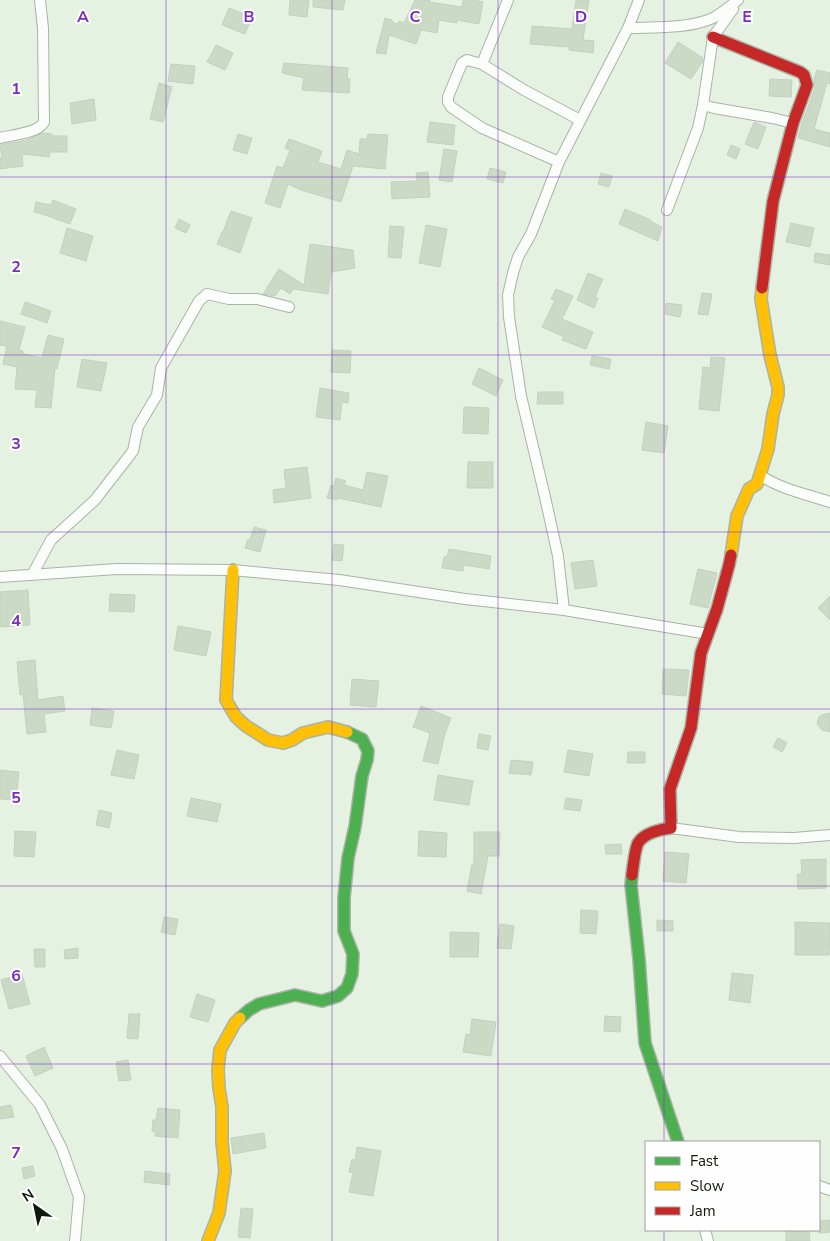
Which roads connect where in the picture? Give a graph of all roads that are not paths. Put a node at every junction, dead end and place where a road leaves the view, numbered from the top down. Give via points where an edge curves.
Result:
1 (40, 0) edge
2 (508, 0) edge
3 (639, 0) edge
4 (739, 0) edge
5 (628, 28) junction
6 (713, 37) junction
7 (482, 64) junction
8 (703, 105) junction
9 (580, 120) junction
10 (793, 123) junction
11 (0, 138) edge
12 (559, 162) junction
13 (667, 210) dead end
14 (289, 307) dead end
15 (760, 474) junction
16 (830, 502) edge
17 (233, 570) junction
18 (32, 575) junction
19 (0, 577) edge
20 (564, 610) junction
21 (708, 634) junction
22 (671, 828) junction
23 (830, 835) edge
24 (0, 1056) edge
25 (678, 1141) edge
26 (76, 1241) edge
27 (208, 1241) edge

1 - 11 street via 44,122 34,131
2 - 7 street
3 - 5 street
4 - 5 street via 704,21
4 - 6 street
5 - 9 street
6 - 8 street
6 - 10 street via 804,75 807,85
7 - 9 street
7 - 12 street via 467,60 462,63 448,97 451,106 482,128
8 - 10 street
8 - 13 street via 698,128
9 - 12 street
10 - 15 street via 773,201 761,300 778,395
12 - 20 street via 531,234 518,257 508,295 520,396 558,556
14 - 18 street via 257,299 229,299 207,294 199,301 161,368 157,395 138,427 133,451 95,500 51,540
15 - 16 street via 777,485
15 - 21 street via 737,516 729,564
17 - 18 street via 117,569
17 - 20 street via 339,580
17 - 27 street via 226,700 236,717 268,740 283,743 303,733 328,727 362,739 368,751 344,898 344,930 352,954 352,974 347,988 338,996 322,1000 295,994 259,1004 235,1023 226,1036 220,1050 218,1070 225,1171 219,1213
18 - 19 street
20 - 21 street
21 - 22 street via 701,653 691,728 670,789
22 - 23 street via 740,837
22 - 25 street via 645,836 638,843 631,885 645,1044
24 - 26 street via 40,1105 62,1149 79,1197

